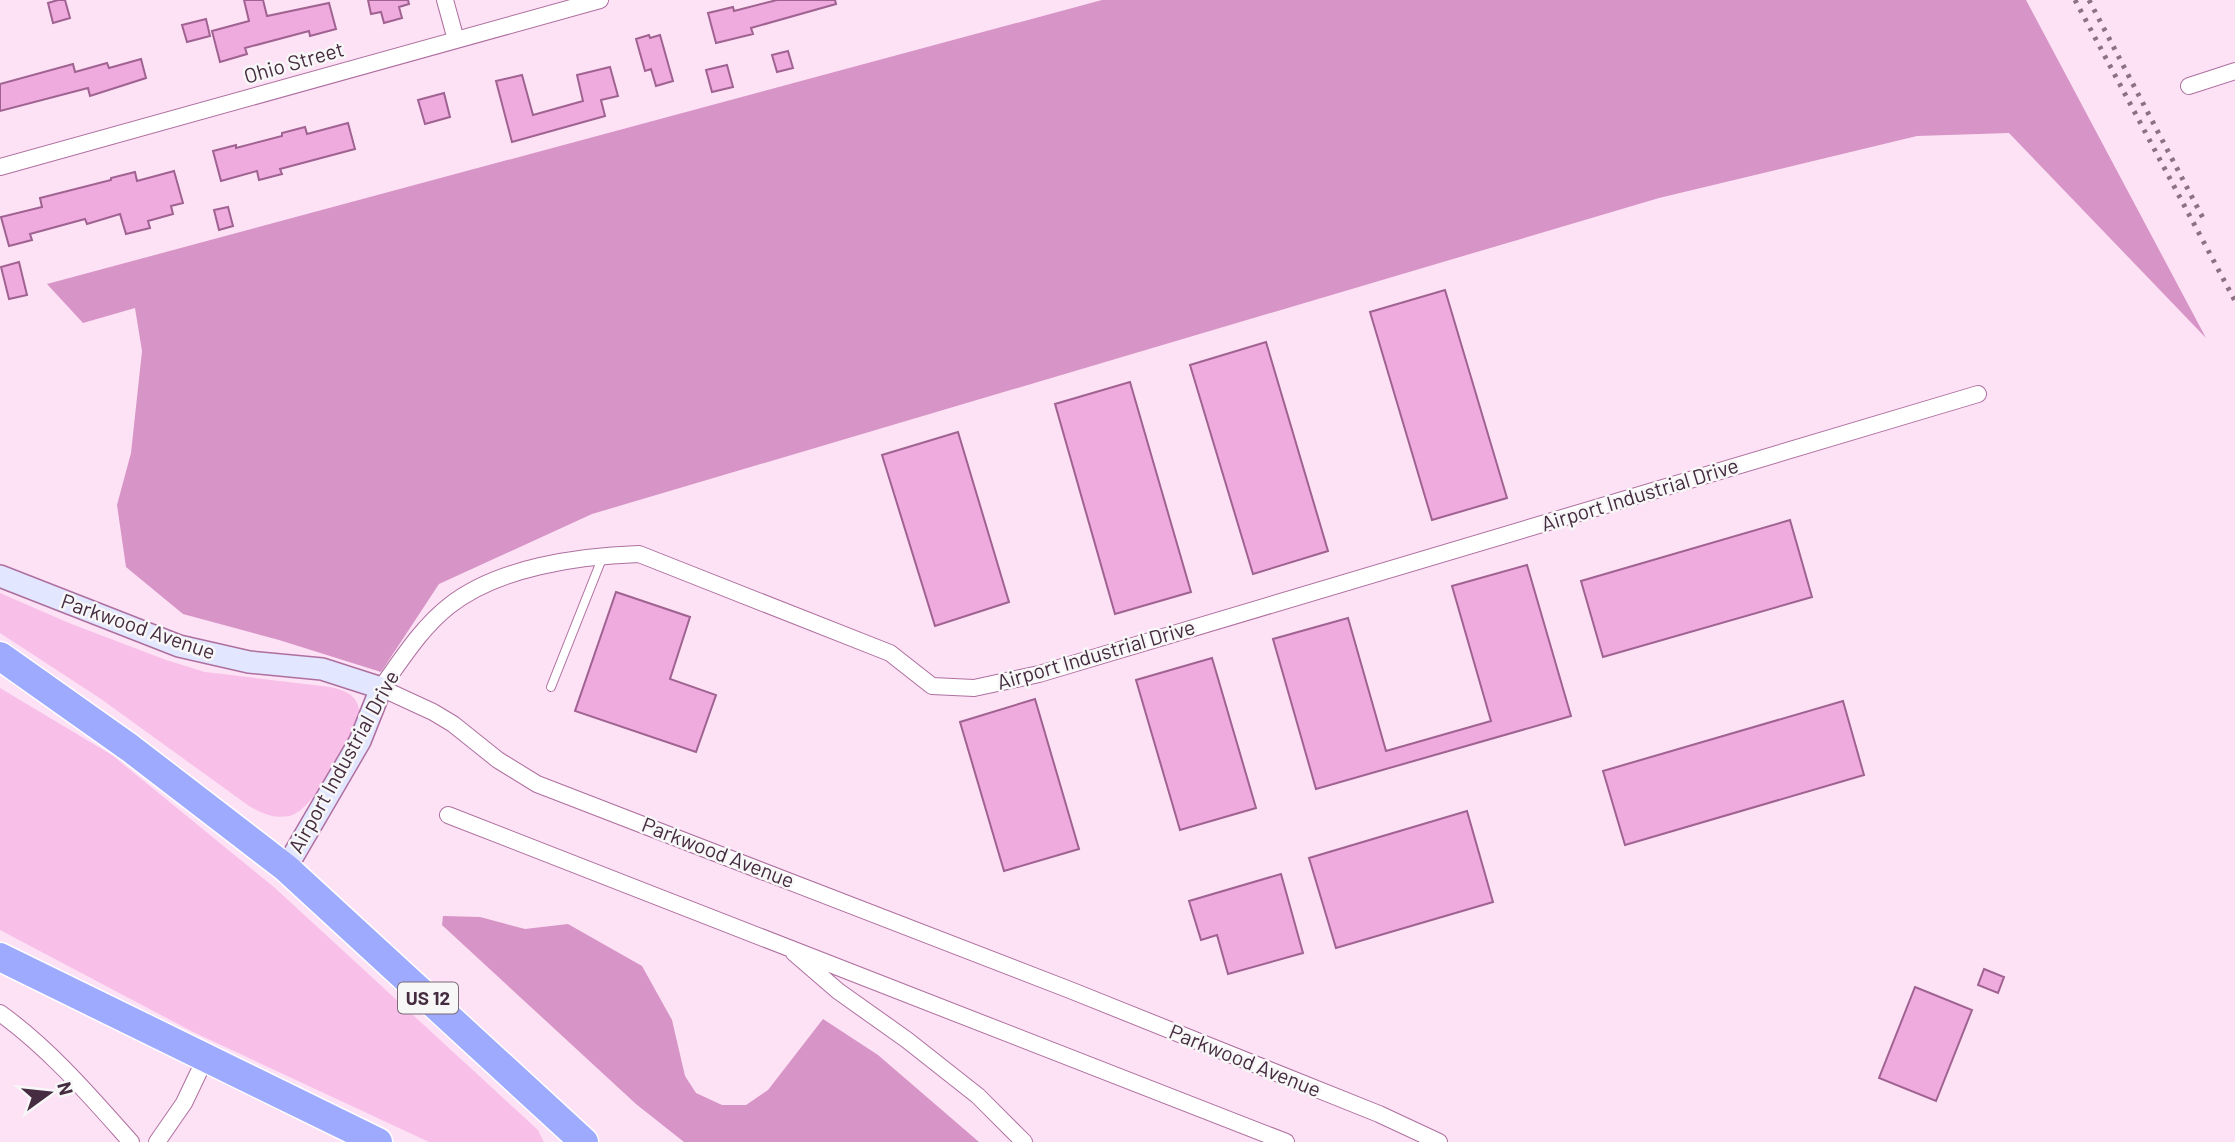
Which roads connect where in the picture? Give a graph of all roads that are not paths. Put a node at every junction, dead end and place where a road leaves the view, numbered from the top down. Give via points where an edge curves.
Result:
1 (445, 0) edge
2 (600, 0) edge
3 (456, 40) junction
4 (2235, 71) edge
5 (2189, 86) dead end
6 (0, 167) edge
7 (1978, 394) dead end
8 (604, 555) junction
9 (0, 576) edge
10 (0, 656) edge
11 (551, 687) dead end
12 (381, 688) junction
13 (448, 815) dead end
14 (286, 868) junction
15 (786, 945) junction
16 (0, 957) edge
17 (0, 1013) edge
18 (205, 1059) junction
19 (575, 1138) edge
20 (131, 1142) edge
21 (157, 1142) edge
22 (378, 1142) edge
23 (1024, 1142) edge
24 (1286, 1142) edge
25 (1439, 1142) edge

1 - 3 street
2 - 3 street, Ohio Street
3 - 6 street, Ohio Street
4 - 5 street
7 - 8 street, Airport Industrial Drive via 1039,674 974,688 932,687 890,653 639,554
8 - 11 lane
8 - 12 street, Airport Industrial Drive via 527,570 450,605 417,638
9 - 12 street, Parkwood Avenue via 179,646 248,662 322,669
10 - 14 highway, US 12 / US 12 via 130,748
12 - 14 street, Airport Industrial Drive via 360,741
12 - 25 street, Parkwood Avenue via 453,724 537,784 1093,999
13 - 15 street
14 - 19 highway, US 12 / US 12
15 - 23 street via 838,991 978,1096
15 - 24 street
16 - 18 highway
17 - 20 street via 51,1056
18 - 21 street via 184,1103
18 - 22 highway

